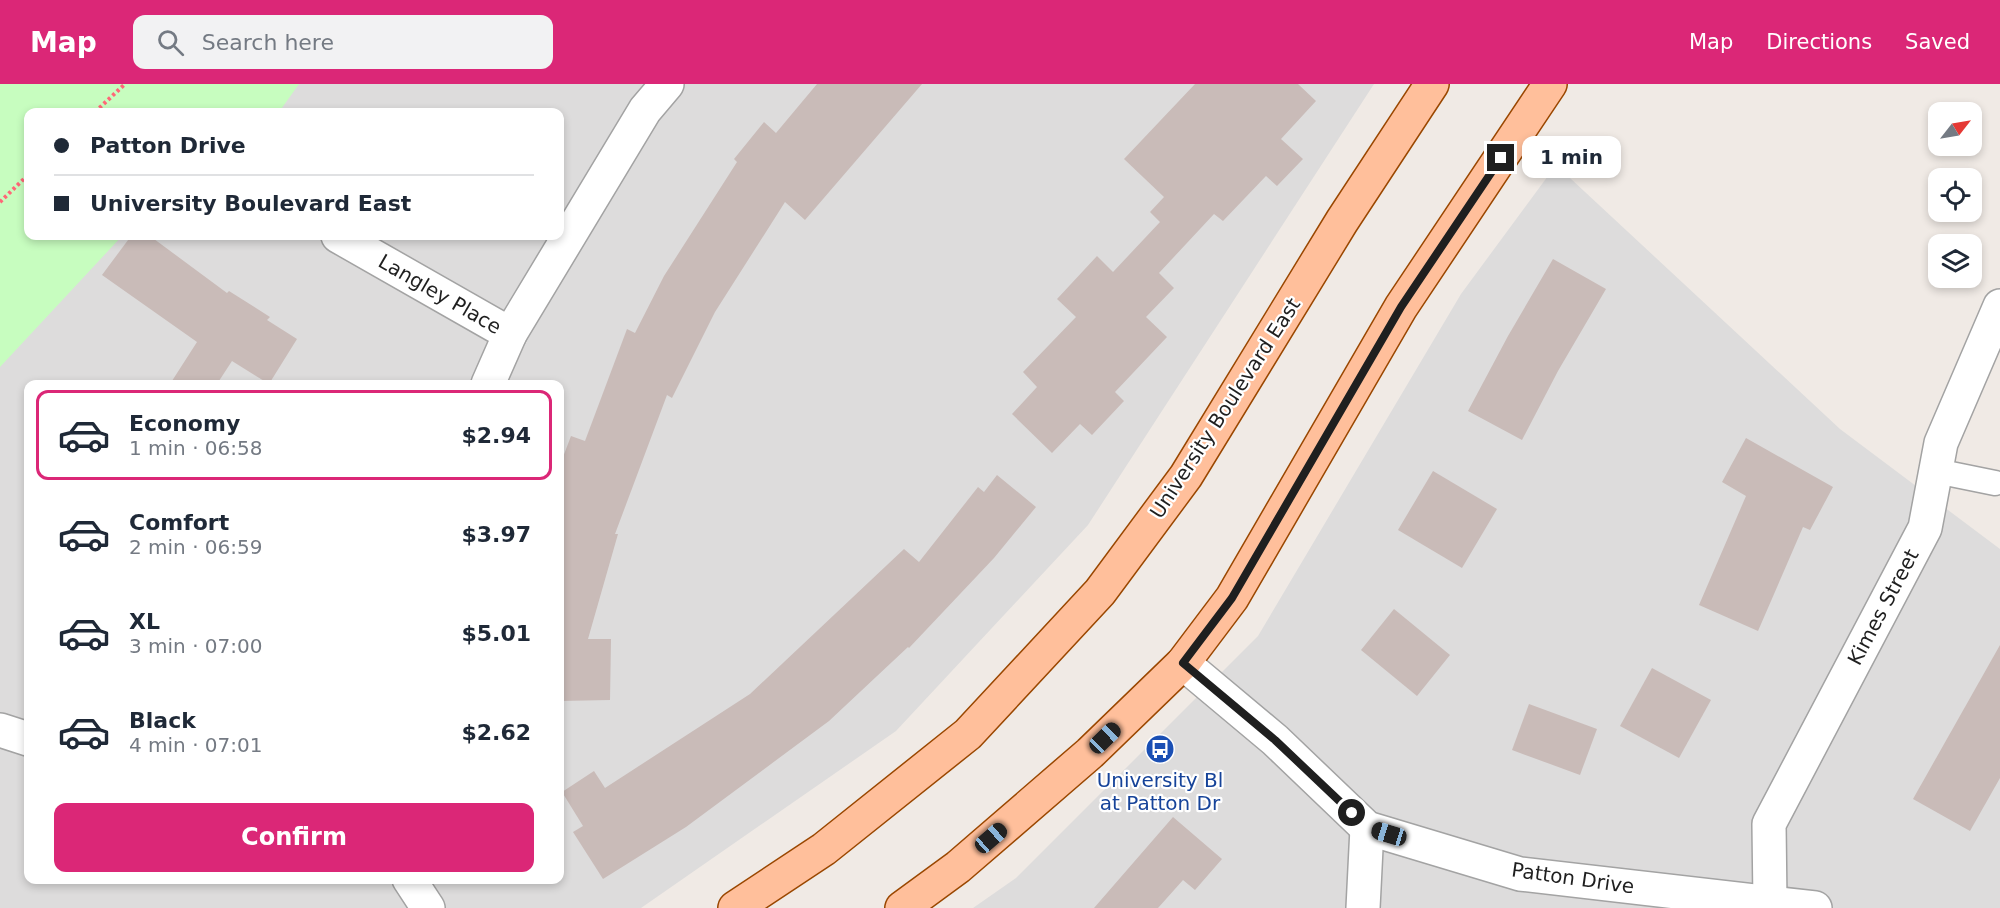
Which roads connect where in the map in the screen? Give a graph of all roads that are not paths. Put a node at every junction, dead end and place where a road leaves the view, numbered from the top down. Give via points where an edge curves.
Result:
1 (667, 84) edge
2 (1432, 84) edge
3 (1550, 84) edge
4 (345, 240) edge
5 (2000, 306) edge
6 (510, 334) junction
7 (491, 380) edge
8 (1936, 471) junction
9 (1995, 483) dead end
10 (1183, 663) junction
11 (0, 730) edge
12 (24, 738) edge
13 (1368, 828) junction
14 (412, 884) edge
15 (1770, 903) junction
16 (428, 908) edge
17 (735, 908) edge
18 (902, 908) edge
19 (1362, 908) edge
20 (1815, 908) edge

1 - 6 street via 645,110
2 - 17 main road, University Boulevard East via 1342,221 1186,476 1100,592 968,734 824,849
3 - 10 main road via 1401,307 1232,598
4 - 6 street, Langley Place
5 - 8 street, Kimes Street via 1941,443
6 - 7 street
8 - 9 lane
8 - 15 street, Kimes Street via 1925,528 1769,824
10 - 13 street, Patton Drive via 1275,740
10 - 18 main road via 1090,753 958,867
11 - 12 street
13 - 15 street, Patton Drive via 1520,874
13 - 19 street
14 - 16 street
15 - 20 street, Patton Drive

